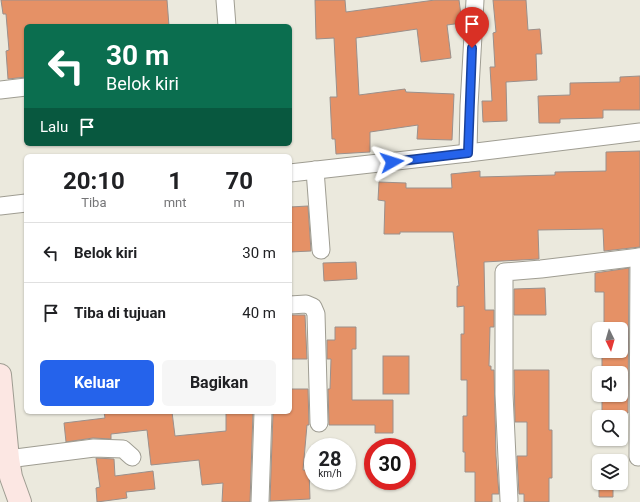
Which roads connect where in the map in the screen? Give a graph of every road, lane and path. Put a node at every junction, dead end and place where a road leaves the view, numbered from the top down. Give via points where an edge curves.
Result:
1 (225, 0) edge
2 (475, 0) edge
3 (227, 24) edge
4 (24, 87) edge
5 (0, 90) edge
6 (640, 132) edge
7 (468, 153) junction
8 (315, 170) junction
9 (292, 173) edge
10 (24, 203) edge
11 (0, 206) edge
12 (321, 250) dead end
13 (639, 257) edge
14 (292, 305) edge
15 (0, 375) edge
16 (263, 414) edge
17 (319, 422) dead end
18 (132, 457) dead end
19 (638, 457) dead end
20 (8, 459) junction
21 (509, 500) dead end
22 (20, 502) edge
23 (260, 502) edge

1 - 3 street
2 - 7 street
4 - 5 street
6 - 7 street
7 - 8 street
8 - 9 street
8 - 12 street
10 - 11 street
13 - 19 street
13 - 21 street via 504,272 504,394
14 - 17 street via 306,304 313,307 316,314
15 - 20 street
16 - 23 street
18 - 20 street via 123,449 94,448
20 - 22 street

